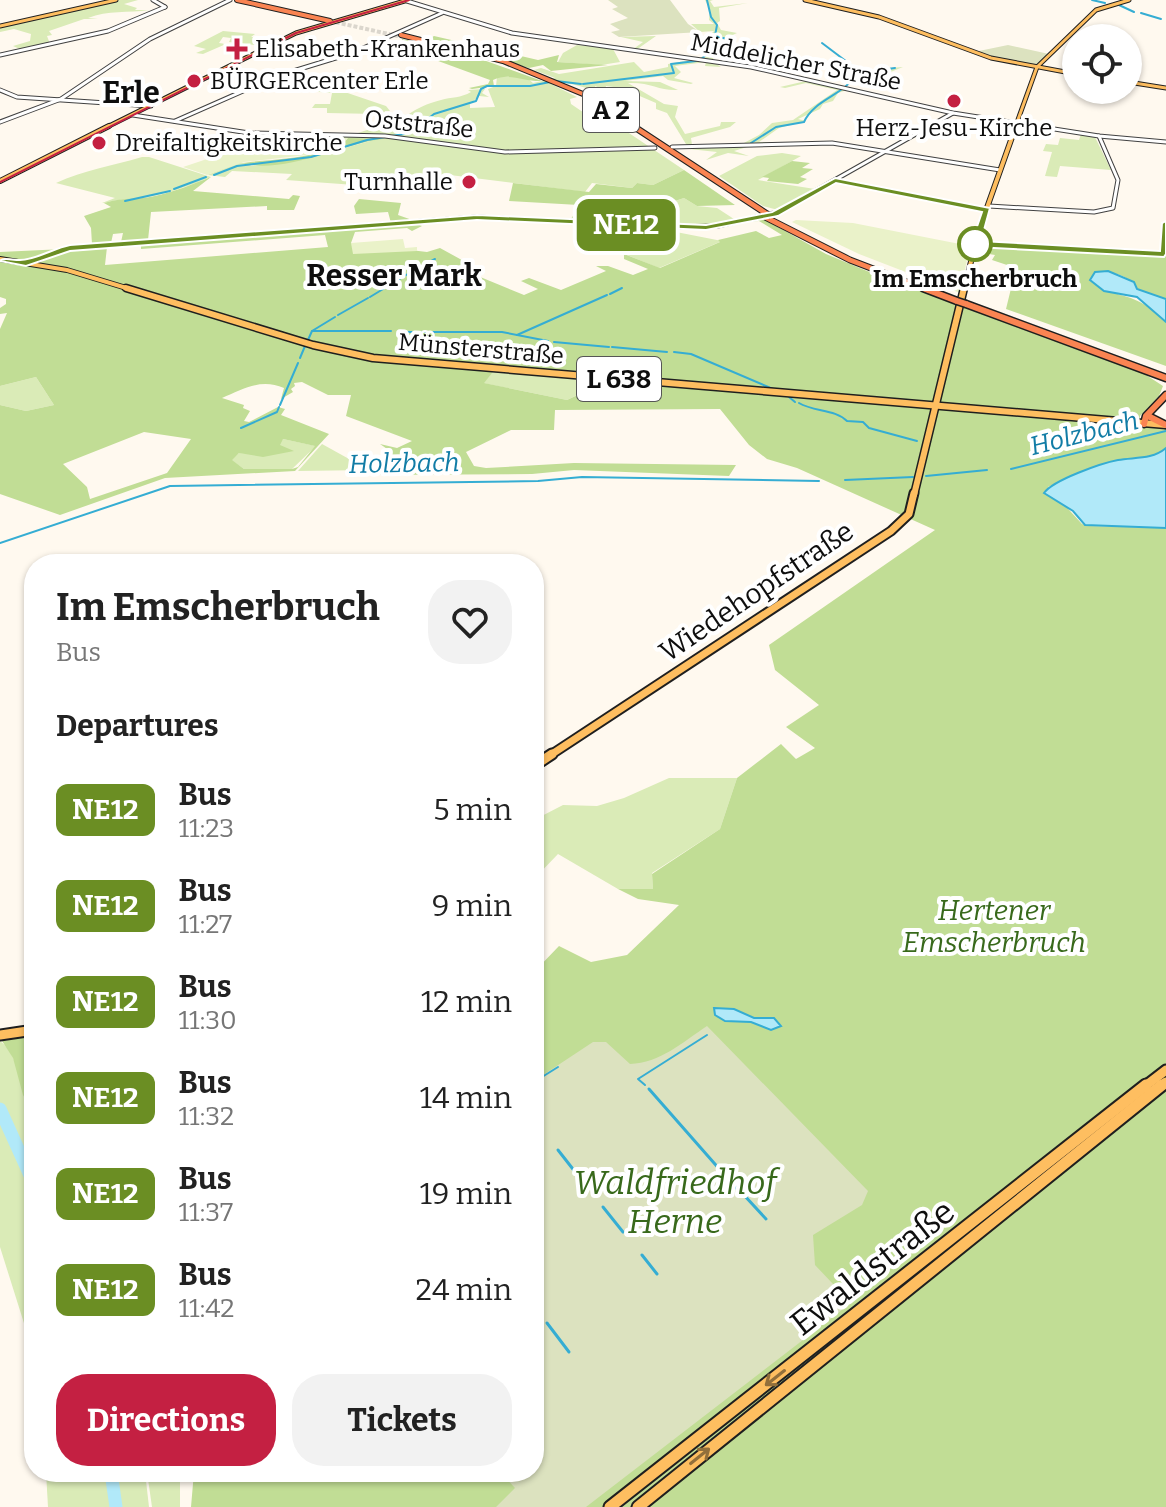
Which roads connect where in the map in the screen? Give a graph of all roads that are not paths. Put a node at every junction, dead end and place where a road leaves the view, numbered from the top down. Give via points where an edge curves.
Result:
1 (116, 0) edge
2 (153, 0) edge
3 (230, 0) edge
4 (237, 0) edge
5 (243, 0) edge
6 (805, 0) edge
7 (1129, 0) edge
8 (404, 1) edge
9 (446, 12) junction
10 (0, 26) edge
11 (400, 36) tunnel mouth
12 (0, 55) edge
13 (1037, 67) junction
14 (1062, 71) edge
15 (553, 81) junction
16 (1142, 84) edge
17 (573, 85) dead end
18 (1166, 88) edge
19 (0, 90) edge
20 (61, 99) junction
21 (151, 106) junction
22 (953, 113) junction
23 (133, 115) junction
24 (174, 121) junction
25 (0, 122) edge
26 (619, 122) dead end
27 (1017, 123) junction
28 (632, 128) junction
29 (657, 136) dead end
30 (1099, 136) junction
31 (1166, 142) edge
32 (662, 144) junction
33 (672, 147) dead end
34 (655, 148) dead end
35 (887, 150) junction
36 (1000, 170) junction
37 (0, 181) edge
38 (990, 206) junction
39 (768, 215) junction
40 (0, 260) edge
41 (28, 262) junction
42 (1130, 363) junction
43 (1166, 377) edge
44 (1166, 396) edge
45 (936, 406) junction
46 (1148, 419) junction
47 (1166, 425) edge
48 (544, 759) edge
49 (24, 1031) edge
50 (0, 1035) edge
51 (1166, 1070) edge
52 (1166, 1082) edge
53 (610, 1507) edge
54 (638, 1507) edge

1 - 10 main road
2 - 12 street via 165,7 108,31
3 - 20 street via 150,39
4 - 5 highway via 332,20
6 - 13 main road via 879,17 980,54
7 - 13 main road via 1096,10
8 - 9 street, Middelicher Straße
8 - 21 main road via 298,32
9 - 22 street, Middelicher Straße via 503,31 751,67
9 - 24 street
11 - 15 highway, A 2
13 - 14 main road
13 - 27 main road
15 - 17 highway
15 - 28 highway, A 2
15 - 32 highway, A 2 via 606,107
16 - 18 main road
19 - 20 street via 17,97
20 - 21 street
20 - 25 street
21 - 23 main road
22 - 27 street, Middelicher Straße
22 - 35 street
23 - 24 street, Oststraße
23 - 37 main road
24 - 34 street, Oststraße via 249,133 401,137 505,152
26 - 28 highway
27 - 30 street, Middelicher Straße
27 - 36 main road
28 - 39 highway, A 2
29 - 32 highway
30 - 31 street, Middelicher Straße
30 - 38 street via 1118,180 1113,208 1094,212
32 - 39 highway, A 2
33 - 35 street via 819,142
35 - 36 street
35 - 39 street
36 - 38 main road
38 - 45 main road via 975,244
39 - 41 street via 691,228 477,217 66,248
39 - 42 highway, A 2, bridge via 850,260
40 - 41 main road, Münsterstraße / L 638
41 - 45 main road, Münsterstraße / L 638 via 373,358
42 - 43 highway
42 - 43 highway
44 - 46 highway
45 - 46 main road, Münsterstraße / L 638
45 - 48 main road, Wiedehopfstraße via 913,504 901,523
46 - 47 highway
49 - 50 main road
51 -> 53 main road, Ewaldstraße
54 -> 52 main road, Ewaldstraße

